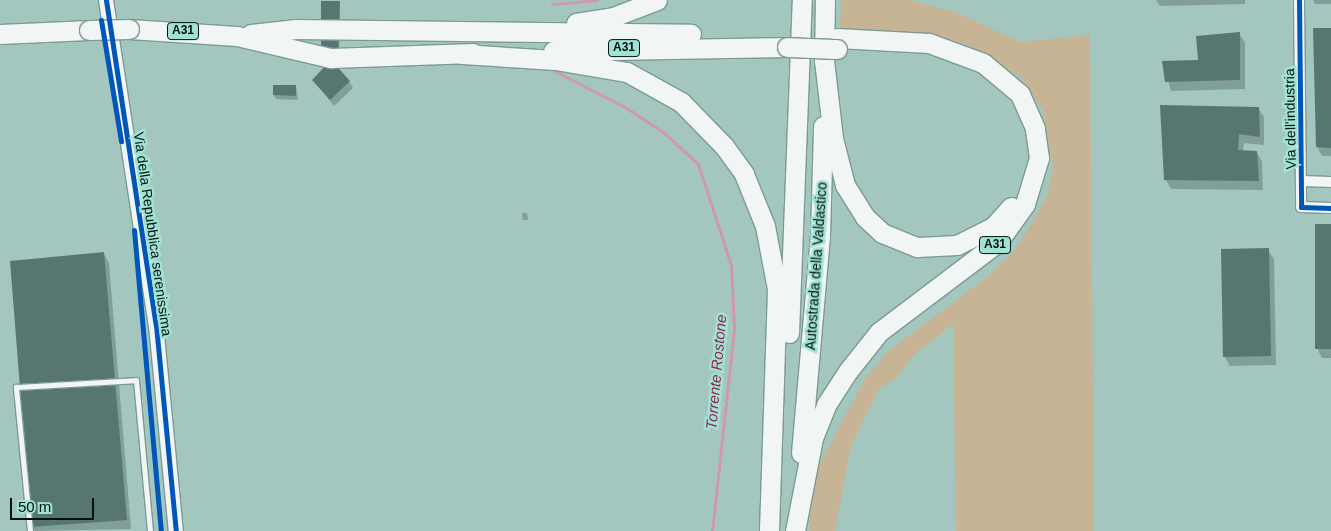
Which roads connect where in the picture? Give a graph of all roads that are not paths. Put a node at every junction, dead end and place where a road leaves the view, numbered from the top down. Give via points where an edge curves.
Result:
1 (106, 0) edge
2 (657, 0) edge
3 (802, 0) edge
4 (825, 0) edge
5 (1299, 0) edge
6 (505, 31) junction
7 (0, 34) edge
8 (237, 36) junction
9 (788, 42) junction
10 (833, 49) junction
11 (462, 54) junction
12 (1302, 182) junction
13 (1331, 182) edge
14 (1331, 208) edge
15 (30, 531) edge
16 (150, 531) edge
17 (176, 531) edge
18 (770, 531) edge
19 (795, 531) edge

1 - 17 street, Via della Repubblica serenissima via 156,325
2 - 6 highway, A31 via 598,20
3 - 18 highway, Autostrada della Valdastico via 788,334
4 - 10 highway, Autostrada della Valdastico
5 - 12 street, Via dell'industria
6 - 8 highway, A31 via 296,29
6 - 9 highway, A31
7 - 8 highway, A31, bridge via 129,29
8 - 11 highway, A31 via 331,58
9 - 10 highway, A31, bridge
9 - 11 highway, A31
10 - 10 highway, A31 via 946,57 973,68 1006,94 1024,127 1029,164 1017,197 993,227 958,245 930,248 893,240 865,218 850,198 840,167
10 - 19 highway, Autostrada della Valdastico
10 - 19 highway, A31 via 929,43 983,63 1020,94 1035,128 1039,158 1025,204 998,242 879,332 848,370 826,405 813,438
11 - 18 highway, A31 via 555,60 627,72 681,102 724,146 744,174 765,226 777,289
12 - 13 street, Via dell'industria
12 - 14 street, Via dell'industria via 1301,207
15 - 16 lane via 16,387 136,380

